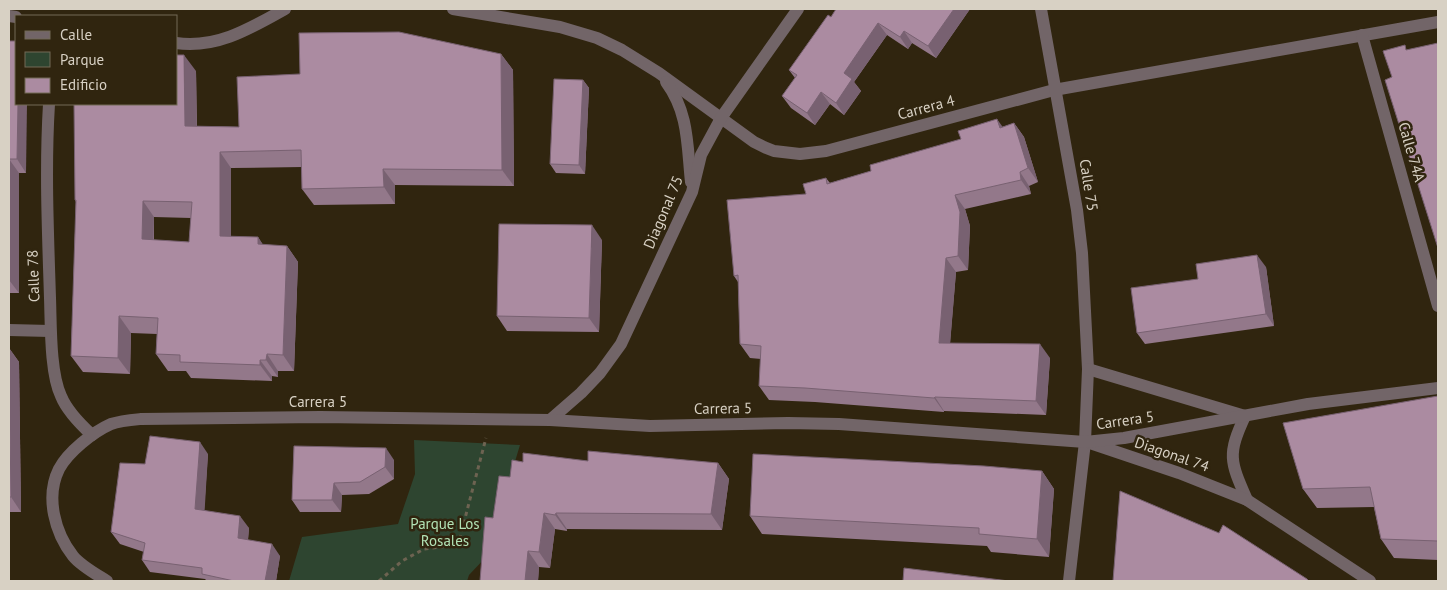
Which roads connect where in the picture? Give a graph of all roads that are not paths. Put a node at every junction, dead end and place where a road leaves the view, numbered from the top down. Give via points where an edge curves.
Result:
1 (285, 9) edge
2 (453, 9) edge
3 (798, 9) edge
4 (1041, 9) edge
5 (1438, 22) edge
6 (1362, 35) junction
7 (178, 43) edge
8 (660, 73) junction
9 (1054, 90) junction
10 (49, 105) edge
11 (721, 118) junction
12 (692, 192) junction
13 (1438, 306) edge
14 (9, 330) edge
15 (50, 331) junction
16 (1088, 369) junction
17 (1438, 388) edge
18 (1245, 416) junction
19 (550, 420) junction
20 (92, 435) junction
21 (1085, 442) junction
22 (1247, 500) junction
23 (107, 581) edge
24 (1069, 581) edge
25 (1370, 581) edge

1 - 7 street via 231,37 210,43
2 - 8 street, Carrera 4 via 579,32 622,50
3 - 11 street, Diagonal 75
4 - 9 street, Calle 75
5 - 6 street, Carrera 4
6 - 9 street, Carrera 4
6 - 13 street, Calle 74A
8 - 11 street, Carrera 4
8 - 12 street via 672,90 686,124
9 - 11 street, Carrera 4 via 800,154 764,147
9 - 16 street, Calle 75 via 1077,210
10 - 15 street, Calle 78
11 - 12 street, Diagonal 75 via 701,155
12 - 19 street, Diagonal 75 via 621,344 600,373
14 - 15 street
15 - 20 street, Calle 78 via 60,395
16 - 18 street
16 - 21 street, Calle 75
17 - 18 street, Carrera 5 via 1308,404
18 - 21 street, Carrera 5
18 - 22 street, Diagonal 74 via 1234,440 1232,458
19 - 20 street, Carrera 5 via 141,419 112,424
19 - 21 street, Carrera 5 via 650,426 839,424
20 - 23 street, Carrera 5 via 59,469 54,487 54,506 56,525 75,558
21 - 22 street, Diagonal 74
21 - 24 street, Calle 75
22 - 25 street, Diagonal 74

